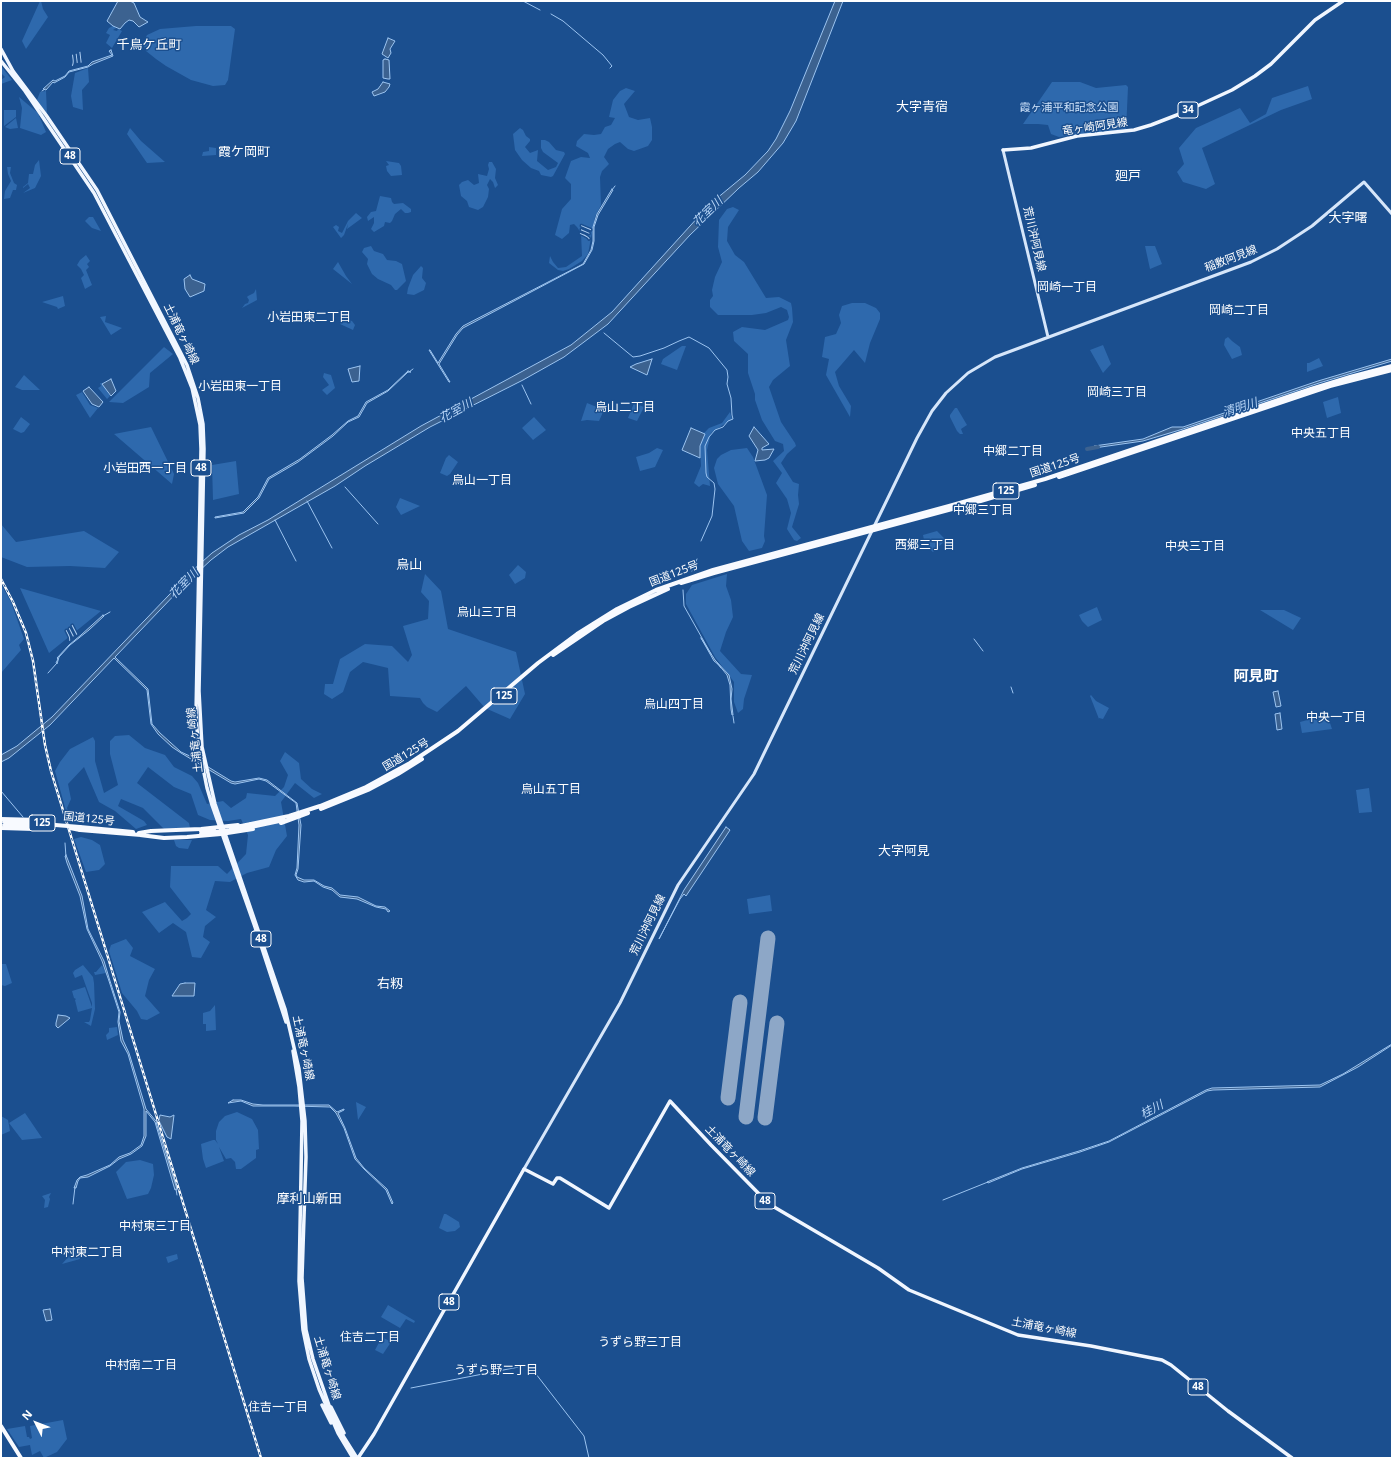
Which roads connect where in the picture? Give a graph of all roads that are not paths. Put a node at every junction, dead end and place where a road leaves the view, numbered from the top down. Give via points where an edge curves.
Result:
1 (1343, 1) edge
2 (1, 49) edge
3 (1, 61) edge
4 (1003, 150) joint
5 (1392, 214) edge
6 (1048, 337) junction
7 (1392, 366) edge
8 (1392, 370) edge
9 (873, 528) junction
10 (201, 558) junction
11 (308, 811) junction
12 (45, 822) dead end
13 (2, 824) edge
14 (221, 827) junction
15 (34, 829) dead end
16 (140, 834) junction
17 (223, 834) junction
18 (524, 1169) junction
19 (320, 1388) junction
20 (330, 1412) junction
21 (1, 1426) edge
22 (22, 1458) edge
23 (352, 1458) edge
24 (358, 1458) edge
25 (1292, 1458) edge

1 - 4 main road, 竜ヶ崎阿見線 / 34 via 1315,20 1255,76 1236,88 1182,113 1134,130 1077,136 1031,148
2 - 10 main road, 土浦竜ヶ崎線 / 48 via 96,190 189,370 204,430
3 - 10 main road, 土浦竜ヶ崎線 / 48 via 94,194 188,376 201,431
4 - 6 main road, 荒川沖阿見線
5 - 6 main road, 稲敷阿見線 via 1364,182 1312,226 1277,249 1251,262
6 - 9 main road, 荒川沖阿見線 via 988,361 950,388 927,419
7 - 9 highway, 国道125号 / 125 via 1286,397 1045,479
8 - 9 highway, 国道125号 / 125 via 1330,386 1012,492
9 - 11 highway, 国道125号 / 125 via 695,576 656,590 621,607 560,646 466,725 425,754 366,787
9 - 18 main road, 荒川沖阿見線 via 756,771 674,893 620,1003
10 - 14 main road, 土浦竜ヶ崎線 / 48 via 199,698 202,747
11 - 14 highway
11 - 16 highway, 国道125号 / 125, bridge via 251,826 201,833
11 - 17 highway via 279,823
12 - 13 highway via 40,820
13 - 15 highway
13 - 16 highway, 国道125号 / 125, bridge
14 - 16 highway
14 - 17 main road, 土浦竜ヶ崎線 / 48
16 - 17 highway via 164,838
17 - 19 main road, 土浦竜ヶ崎線 / 48 via 288,1028 296,1069 302,1121 300,1301 310,1363
18 - 24 main road, 48
18 - 25 main road, 土浦竜ヶ崎線 / 48 via 553,1184 560,1178 609,1208 671,1101 769,1204 878,1268 909,1290 1018,1334 1083,1347 1098,1345 1165,1361
19 - 20 main road, 土浦竜ヶ崎線 / 48
19 - 23 main road via 327,1416
19 - 24 main road
20 - 23 main road, 土浦竜ヶ崎線 / 48
20 - 24 main road, 土浦竜ヶ崎線 / 48
21 - 22 highway

